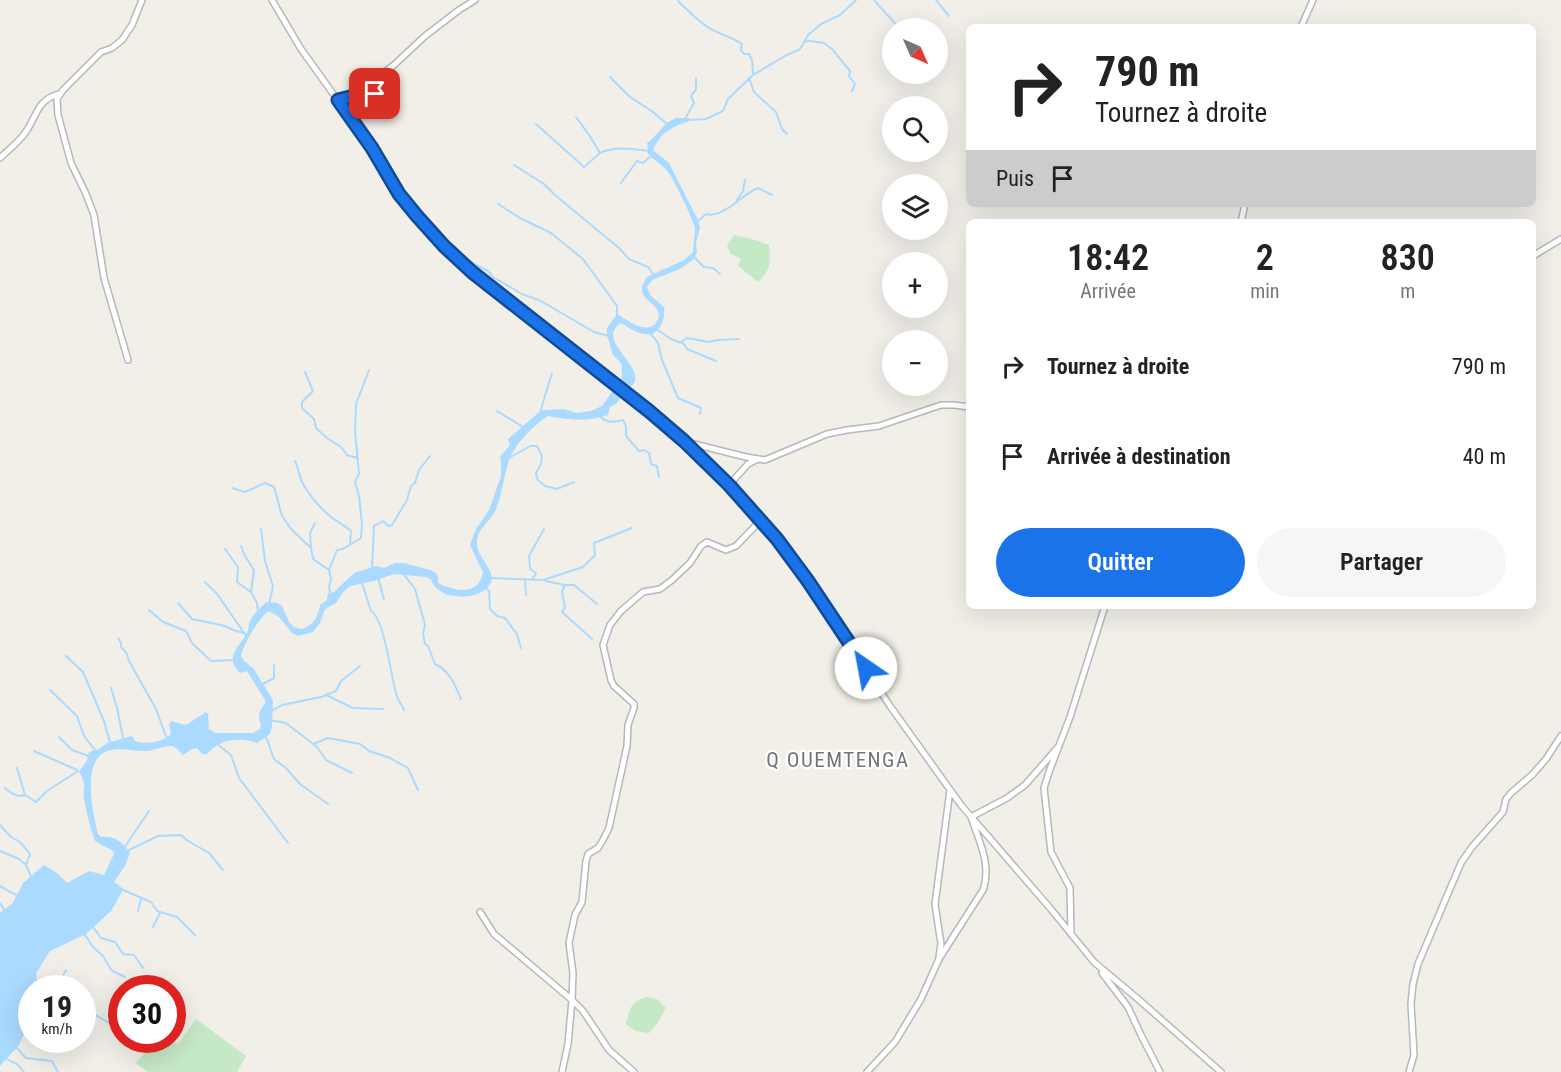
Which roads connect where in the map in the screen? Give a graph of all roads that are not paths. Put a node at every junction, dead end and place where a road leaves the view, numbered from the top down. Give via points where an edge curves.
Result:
1 (142, 0) edge
2 (272, 0) edge
3 (475, 0) edge
4 (1313, 0) edge
5 (1302, 24) edge
6 (59, 94) junction
7 (338, 100) junction
8 (0, 158) edge
9 (1561, 239) edge
10 (1536, 254) edge
11 (128, 360) dead end
12 (966, 407) edge
13 (684, 441) junction
14 (758, 459) junction
15 (729, 485) junction
16 (761, 520) junction
17 (1103, 609) edge
18 (1561, 736) edge
19 (1059, 746) junction
20 (950, 790) junction
21 (971, 817) junction
22 (480, 912) dead end
23 (1071, 934) junction
24 (939, 958) junction
25 (1094, 962) junction
26 (572, 1000) junction
27 (562, 1072) edge
28 (634, 1072) edge
29 (867, 1072) edge
30 (1160, 1072) edge
31 (1221, 1072) edge
32 (1409, 1072) edge

1 - 6 street via 122,40 101,52
2 - 7 street
3 - 7 street via 382,74 378,92
4 - 5 street
6 - 8 street via 37,109 25,133
6 - 11 street via 58,115 71,163 94,215 104,278
7 - 13 street via 399,194 444,246
9 - 10 street
12 - 14 street via 941,405 879,426 827,434 777,456
13 - 14 street
13 - 15 street
14 - 15 street
15 - 16 street
16 - 20 street via 808,581
16 - 26 street via 736,546 726,550 707,542 701,546 672,580 660,589 643,592 610,625 603,645 611,680 634,708 609,828 586,861 582,902 569,943
17 - 19 street
18 - 32 street via 1546,759 1506,799 1503,812 1461,863 1413,984 1414,1055
19 - 21 street via 1025,784
19 - 23 street via 1044,788 1051,852 1070,888
20 - 21 street
20 - 24 street via 935,903 941,944
21 - 23 street
21 - 24 street via 986,863 986,882
22 - 26 street via 494,934
23 - 25 street
24 - 29 street via 921,999 895,1042
25 - 30 street via 1128,1007
25 - 31 street
26 - 27 street
26 - 28 street via 609,1050

